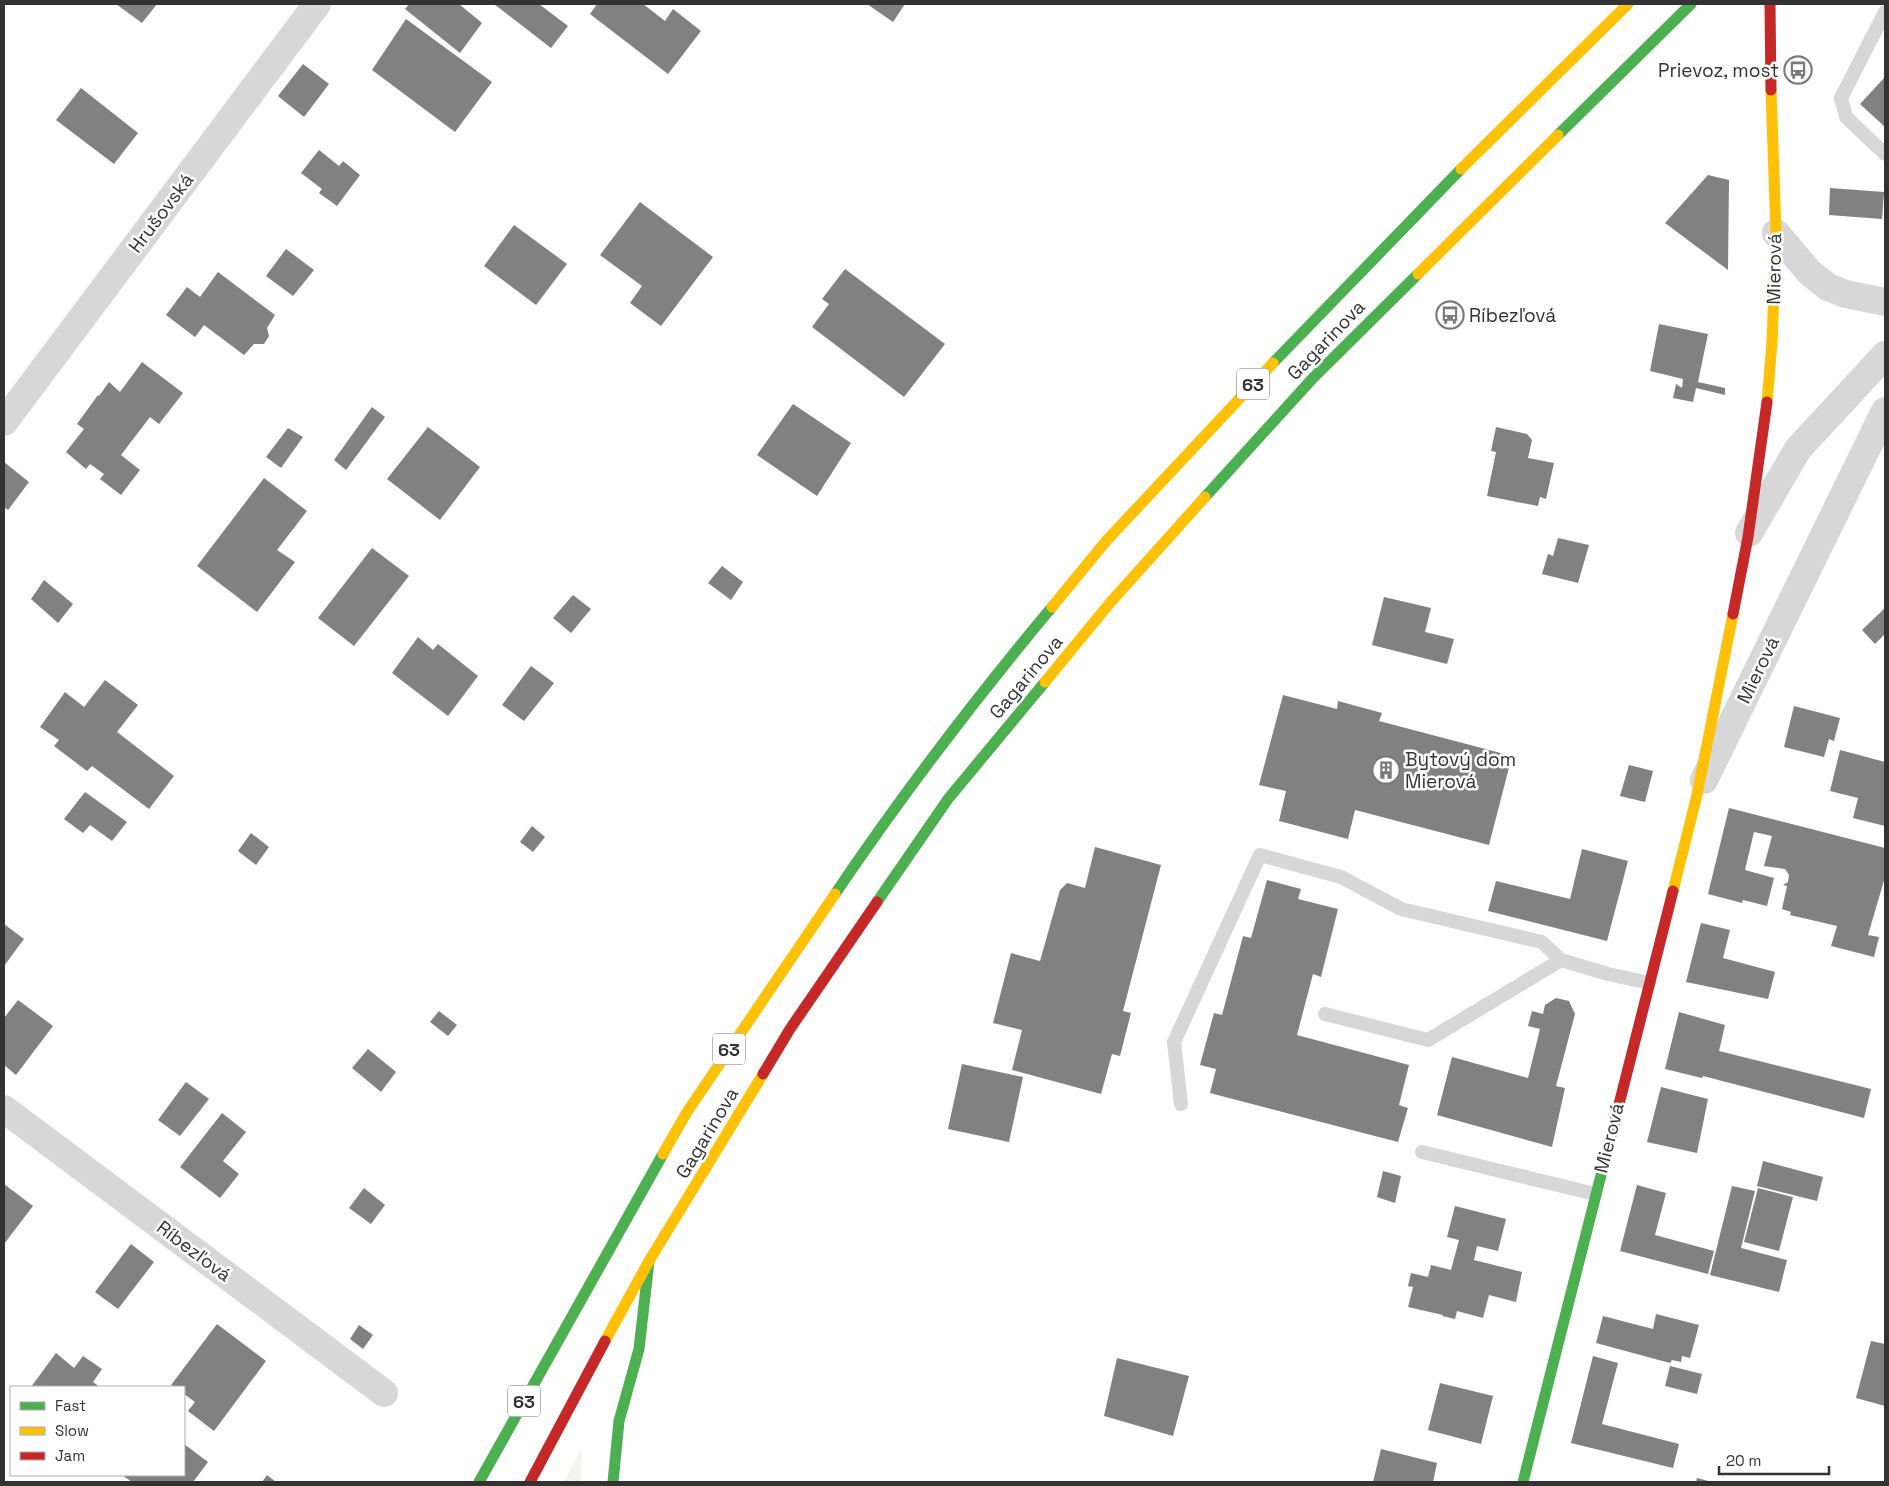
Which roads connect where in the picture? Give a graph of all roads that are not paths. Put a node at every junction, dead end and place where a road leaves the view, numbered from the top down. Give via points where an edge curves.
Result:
1 (317, 4) edge
2 (1628, 4) edge
3 (1691, 4) edge
4 (1770, 4) edge
5 (1885, 12) edge
6 (1885, 154) edge
7 (1776, 232) junction
8 (1885, 302) edge
9 (1885, 355) edge
10 (1885, 412) edge
11 (4, 422) edge
12 (1749, 533) junction
13 (1697, 794) junction
14 (1561, 960) junction
15 (1649, 983) junction
16 (1326, 1014) dead end
17 (1181, 1104) dead end
18 (4, 1109) edge
19 (1422, 1152) dead end
20 (1595, 1194) junction
21 (649, 1261) junction
22 (384, 1392) dead end
23 (479, 1482) edge
24 (530, 1482) edge
25 (613, 1482) edge
26 (1523, 1482) edge

1 - 11 street, Hrušovská
2 - 23 main road, Gagarinova / 63 via 1430,199 1188,452 1107,540 1007,661 908,790 687,1112
3 - 21 main road, Gagarinova / 63 via 1313,378 1109,604 1049,676 948,799 790,1029
4 - 7 main road, Mierová
5 - 6 lane via 1841,98 1846,117
7 - 8 street via 1810,272 1828,287
7 - 12 main road, Mierová via 1768,392
9 - 12 street, Mierová via 1798,449
10 - 13 street, Mierová
12 - 13 main road, Mierová
13 - 15 main road, Mierová
14 - 15 lane
14 - 16 lane via 1428,1040
14 - 17 lane via 1542,942 1401,908 1341,878 1260,854 1174,1042
15 - 20 main road, Mierová
18 - 22 street, Ríbezľová
19 - 20 lane
20 - 26 main road, Mierová
21 - 24 main road, Gagarinova / 63
21 - 25 main road via 639,1349 619,1421

